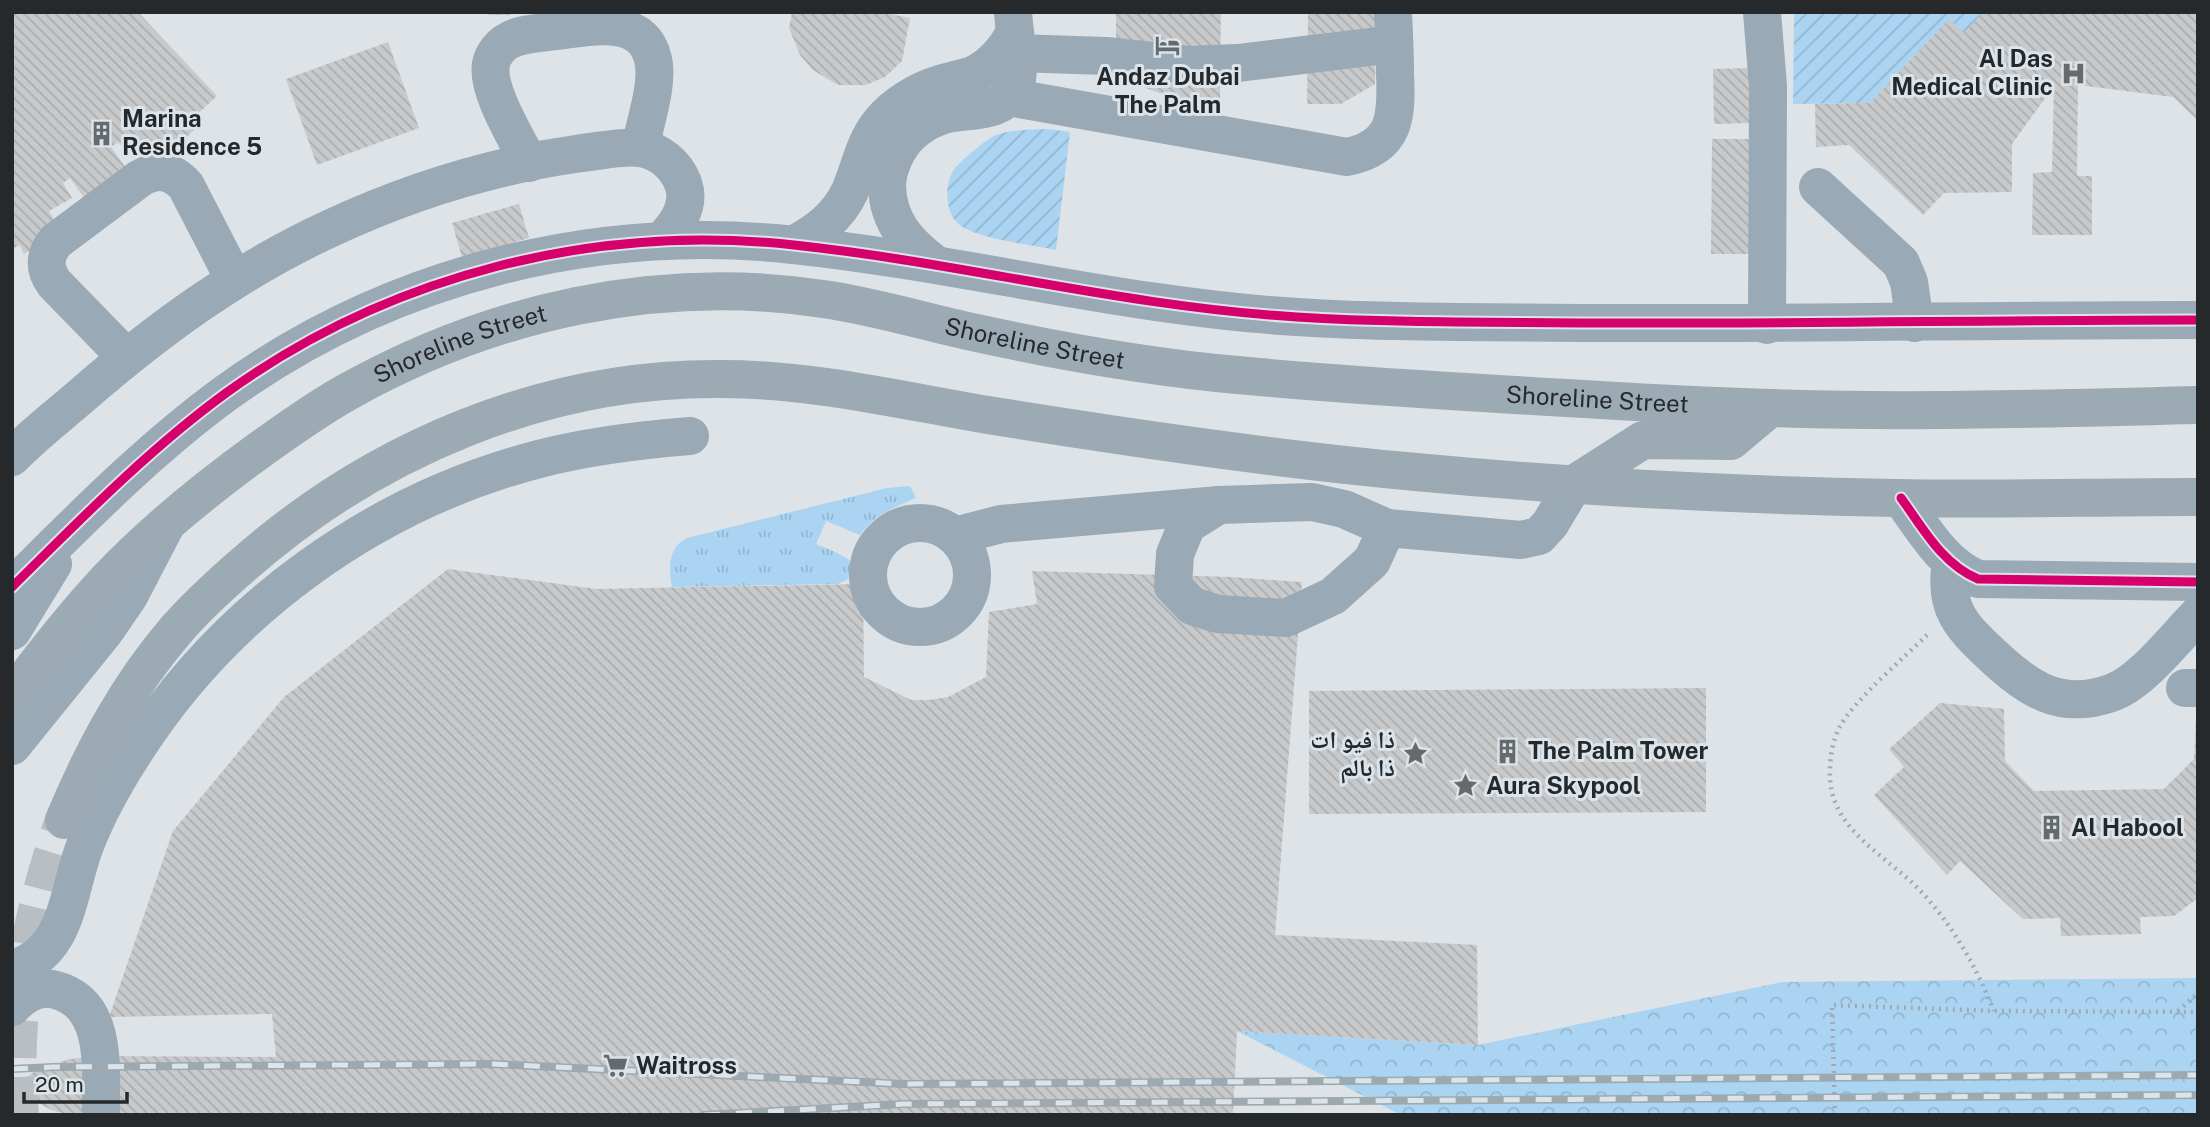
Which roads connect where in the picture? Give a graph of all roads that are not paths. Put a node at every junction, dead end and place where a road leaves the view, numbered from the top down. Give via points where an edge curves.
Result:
1 (1741, 12) edge
2 (1762, 12) edge
3 (1393, 28) edge
4 (1014, 33) edge
5 (1007, 97) junction
6 (1768, 112) junction
7 (640, 148) junction
8 (528, 163) junction
9 (1818, 187) dead end
10 (663, 239) junction
11 (793, 245) junction
12 (935, 264) junction
13 (234, 279) junction
14 (2198, 320) edge
15 (1916, 323) junction
16 (1767, 325) junction
17 (126, 357) junction
18 (2198, 405) edge
19 (1769, 409) junction
20 (690, 436) dead end
21 (12, 457) edge
22 (1574, 484) junction
23 (2198, 497) edge
24 (1901, 498) junction
25 (1219, 505) junction
26 (78, 523) junction
27 (167, 523) junction
28 (1387, 528) junction
29 (954, 536) dead end
30 (1951, 564) junction
31 (18, 570) edge
32 (2198, 582) edge
33 (2198, 615) edge
34 (12, 631) edge
35 (12, 696) edge
36 (12, 746) edge
37 (64, 820) tunnel mouth
38 (17, 967) edge
39 (58, 990) junction
40 (12, 1007) edge
41 (101, 1115) edge

1 - 6 street via 1758,61
2 - 6 street
3 - 4 street via 1238,62 1189,65 1107,56
3 - 5 street via 1397,108 1392,127 1373,148 1347,157
4 - 5 street via 1017,74
4 - 11 street via 989,65 915,93 885,118 862,152 841,207 811,236
5 - 12 street via 979,112 944,115 927,122 912,132 891,163 887,182 892,218 902,234
6 - 16 street
7 - 8 street
7 - 8 street via 655,73 645,42 617,26 526,35 510,39 498,49 490,78
7 - 10 street via 659,154 675,167 684,186 685,206 677,225
8 - 13 street via 394,202 329,228
9 - 15 street via 1901,263
10 - 11 street
10 - 26 street via 596,246 466,274 342,324 228,392 165,442
11 - 12 street
12 - 16 street via 1172,305 1275,316 1381,322
13 - 17 street
13 - 17 street via 179,178 158,171 139,179 56,241 46,265 54,284
14 - 15 street
15 - 16 street
17 - 21 street
18 - 19 main road, Shoreline Street via 1975,411
19 - 22 main road via 1731,441 1643,440
19 - 27 main road, Shoreline Street via 1232,375 1056,349 823,299 749,292 637,296 515,320 399,365 291,428
20 - 38 street via 588,447 489,474 395,514 308,568 230,634 163,712 127,765 85,844 57,934 42,953
22 - 24 main road
22 - 28 street via 1539,536 1521,540
22 - 37 main road via 1202,447 771,380 660,381 551,400 458,430 395,459 347,486 247,561 177,628 143,673 85,769
23 - 24 main road
24 - 30 street
25 - 28 street via 1312,502 1344,509
25 - 28 street via 1187,525 1175,554 1173,586 1192,606 1218,614 1286,618 1334,596 1372,561
25 - 29 street via 1001,524
26 - 31 street
26 - 34 street
27 - 35 main road, Shoreline Street via 111,577
27 - 36 street via 105,631
30 - 32 street via 1985,579
30 - 33 street via 1948,582 1953,609 1966,630 2014,675 2050,696 2072,700 2104,695 2133,682
38 - 39 street
39 - 40 street via 28,993
39 - 41 street via 83,1008 97,1033

